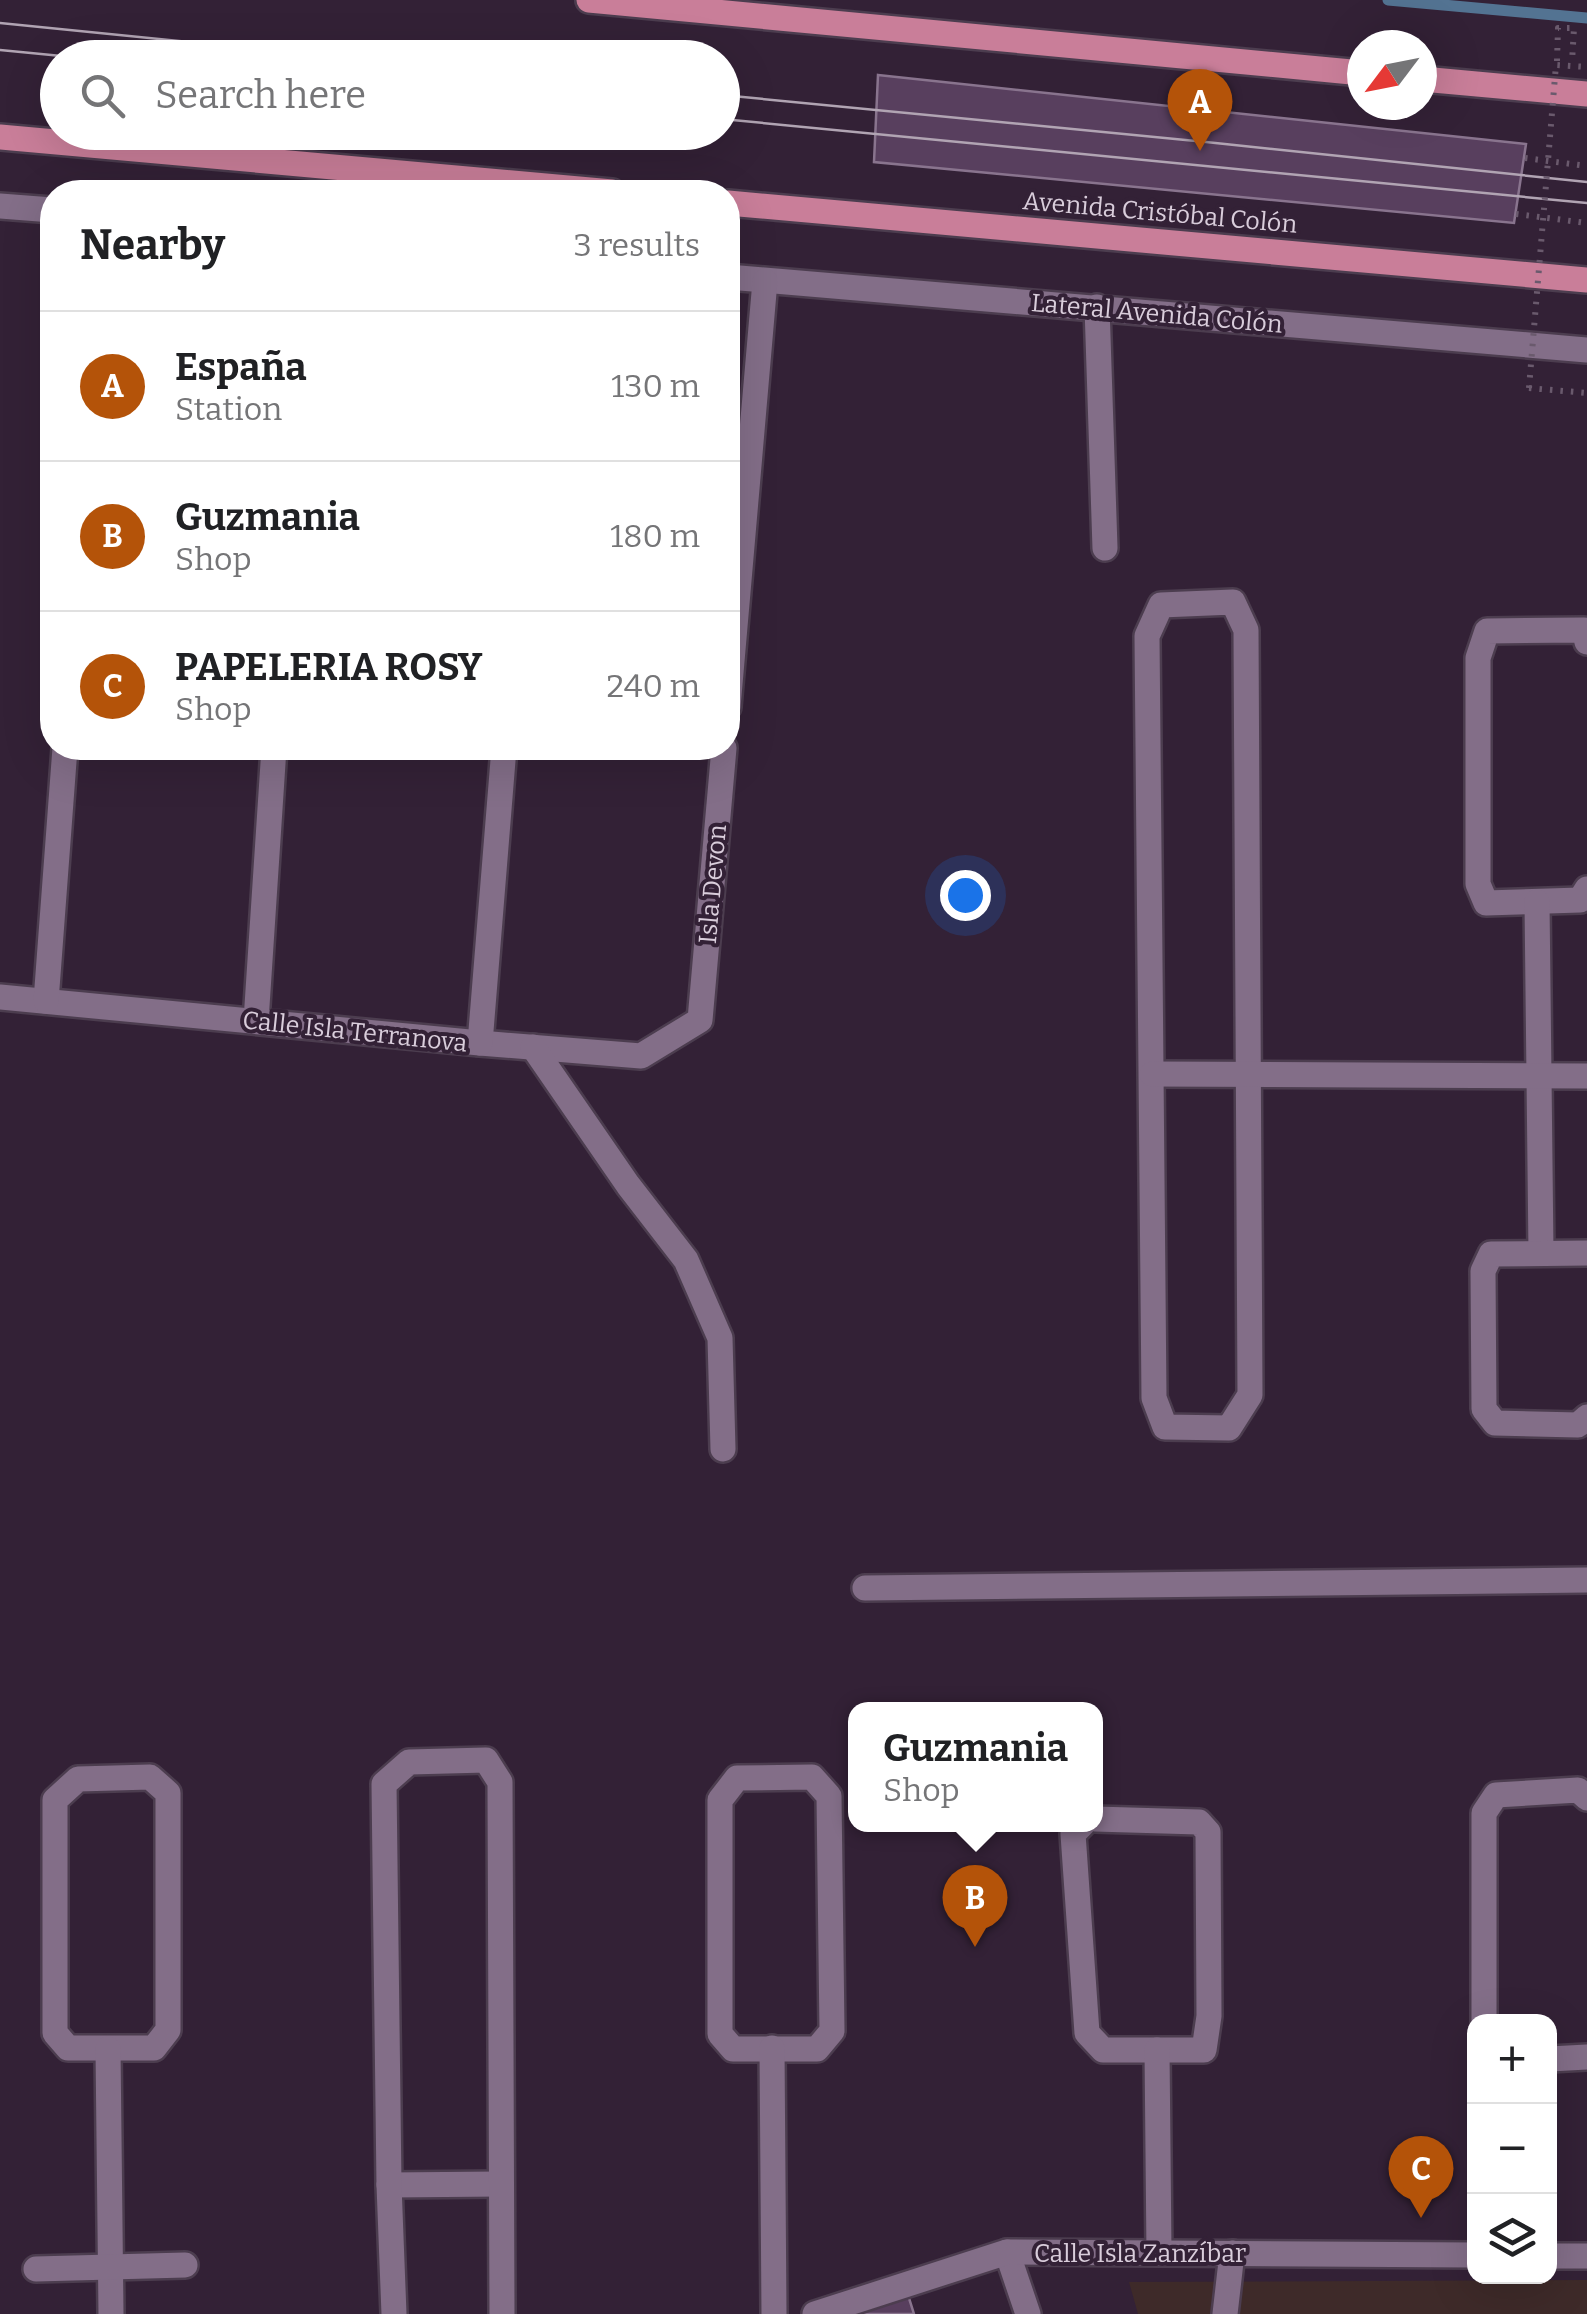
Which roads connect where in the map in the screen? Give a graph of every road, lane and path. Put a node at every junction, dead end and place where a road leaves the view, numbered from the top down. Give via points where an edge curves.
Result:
1 (589, 0) edge
2 (1556, 66) junction
3 (1587, 68) edge
4 (1347, 72) edge
5 (1437, 79) edge
6 (1580, 84) edge
7 (0, 138) edge
8 (40, 142) edge
9 (136, 150) edge
10 (1524, 158) dead end
11 (1587, 166) edge
12 (476, 180) edge
13 (740, 204) edge
14 (0, 206) edge
15 (40, 209) edge
16 (1516, 214) dead end
17 (1587, 222) edge
18 (740, 278) edge
19 (1587, 280) edge
20 (766, 281) junction
21 (1097, 308) junction
22 (1587, 350) edge
23 (1587, 393) edge
24 (1104, 548) dead end
25 (740, 572) edge
26 (1587, 642) edge
27 (64, 760) edge
28 (273, 760) edge
29 (503, 760) edge
30 (723, 760) edge
31 (1587, 889) edge
32 (1537, 902) junction
33 (0, 997) edge
34 (46, 1002) junction
35 (700, 1020) joint
36 (256, 1021) junction
37 (480, 1043) junction
38 (533, 1047) junction
39 (1152, 1074) junction
40 (1248, 1075) junction
41 (1539, 1076) junction
42 (1587, 1076) edge
43 (1541, 1252) junction
44 (1587, 1253) edge
45 (1587, 1417) edge
46 (724, 1450) dead end
47 (1587, 1580) edge
48 (864, 1588) dead end
49 (1587, 1798) edge
50 (1103, 1819) edge
51 (1074, 1832) edge
52 (1484, 2014) edge
53 (108, 2048) junction
54 (772, 2048) junction
55 (1157, 2050) junction
56 (1587, 2056) edge
57 (1557, 2058) edge
58 (500, 2184) junction
59 (389, 2185) junction
60 (1007, 2252) junction
61 (1158, 2253) junction
62 (1232, 2253) junction
63 (1467, 2255) edge
64 (1557, 2256) edge
65 (1587, 2256) edge
66 (185, 2266) dead end
67 (110, 2267) junction
68 (36, 2270) dead end
69 (111, 2314) edge
70 (394, 2314) edge
71 (502, 2314) edge
72 (774, 2314) edge
73 (814, 2314) edge
74 (1028, 2314) edge
75 (1225, 2314) edge

1 - 4 main road
2 - 3 path, bridge
2 - 6 path via 1558,28 1574,28
2 - 23 path, bridge via 1529,388
5 - 6 main road
7 - 8 main road
9 - 12 main road
10 - 11 path
13 - 19 main road, Avenida Cristóbal Colón
14 - 15 street
16 - 17 path
18 - 20 street, Lateral Avenida Colón
20 - 21 street, Lateral Avenida Colón
20 - 25 street
21 - 22 street, Lateral Avenida Colón
21 - 24 street
26 - 32 street via 1584,630 1487,630 1478,658 1478,884 1486,903
27 - 34 street
28 - 36 street
29 - 37 street
30 - 35 street, Isla Devon
31 - 32 street via 1580,900
32 - 41 street
33 - 34 street, Calle Isla Terranova
34 - 36 street, Calle Isla Terranova
35 - 38 street, Calle Isla Terranova via 641,1056
36 - 37 street, Calle Isla Terranova
37 - 38 street, Calle Isla Terranova
38 - 46 street via 686,1260 720,1338
39 - 40 street
39 - 40 street via 1154,1398 1165,1428 1229,1428 1250,1395
39 - 40 street via 1147,636 1161,605 1233,602 1246,630
40 - 41 street
41 - 42 street
41 - 43 street
43 - 44 street
43 - 45 street via 1491,1254 1483,1271 1484,1409 1495,1423 1578,1425
47 - 48 street
49 - 52 street via 1578,1790 1496,1794 1484,1813
50 - 55 street via 1199,1822 1208,1832 1204,2050
51 - 55 street via 1086,2033 1103,2050
53 - 53 street via 68,2048 55,2032 56,1800 78,1779 150,1778 168,1793 168,2030 154,2048
53 - 67 street
54 - 54 street via 733,2048 720,2034 720,1800 737,1778 812,1777 829,1796 832,2031 817,2049
54 - 72 street
55 - 61 street
56 - 57 street
58 - 59 street
58 - 59 street via 500,1782 486,1760 410,1762 384,1784
58 - 71 street
59 - 70 street
60 - 61 street, Calle Isla Zanzíbar
60 - 73 street, Calle Isla Zanzíbar
60 - 74 street
61 - 62 street, Calle Isla Zanzíbar
62 - 63 street, Calle Isla Zanzíbar
62 - 75 street
64 - 65 street
66 - 67 street
67 - 68 street
67 - 69 street

